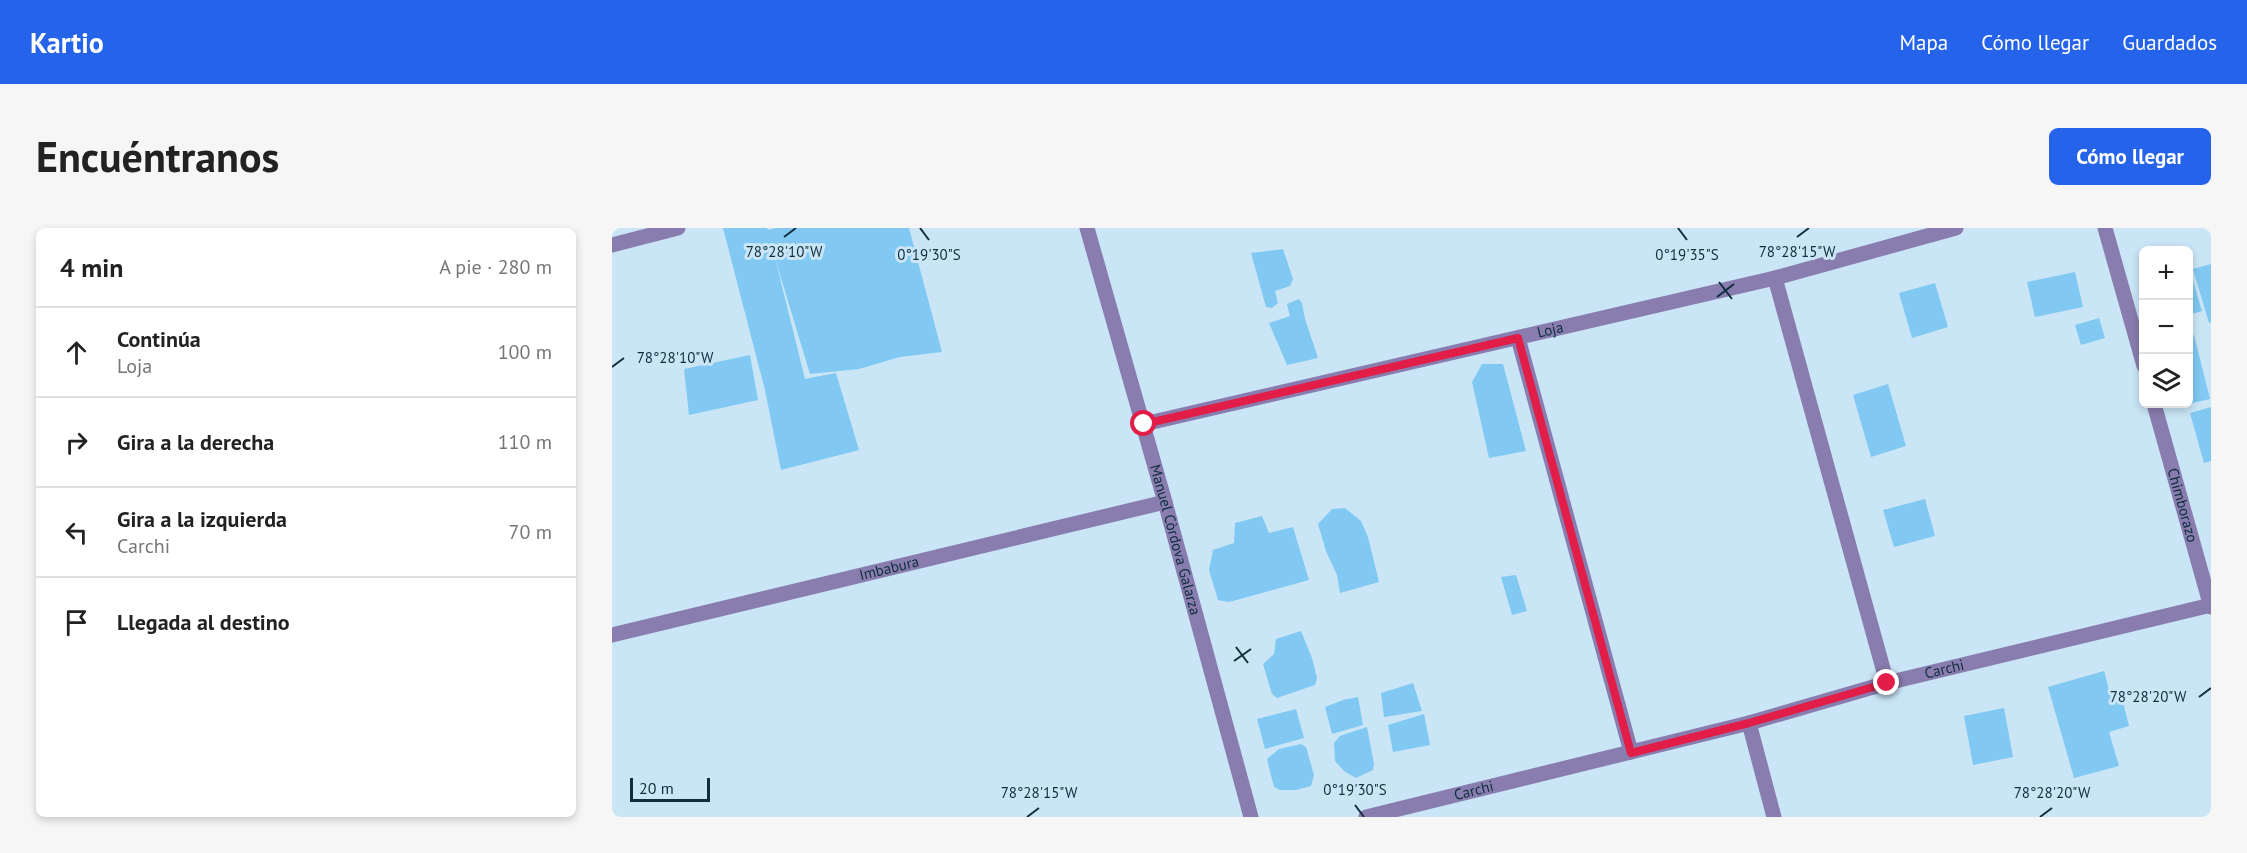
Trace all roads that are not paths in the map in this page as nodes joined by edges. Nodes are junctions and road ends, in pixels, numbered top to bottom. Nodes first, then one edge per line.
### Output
1 (678, 228) edge
2 (1087, 228) edge
3 (1956, 228) edge
4 (2105, 228) edge
5 (612, 245) edge
6 (1774, 278) junction
7 (1518, 338) junction
8 (2141, 354) edge
9 (2155, 408) edge
10 (1144, 424) junction
11 (1165, 502) junction
12 (2211, 606) edge
13 (612, 635) edge
14 (1887, 683) junction
15 (1749, 723) junction
16 (1631, 753) junction
17 (1251, 817) edge
18 (1366, 817) edge
19 (1774, 817) edge

1 - 5 street
2 - 10 street, Manuel Còrdova Galarza
3 - 6 street, Loja
4 - 8 street
6 - 7 street, Loja
6 - 14 street
7 - 10 street, Loja
7 - 16 street
9 - 12 street, Chimborazo
10 - 11 street, Manuel Còrdova Galarza
11 - 13 street, Imbabura
11 - 17 street, Manuel Còrdova Galarza
12 - 14 street, Carchi
14 - 15 street, Carchi
15 - 16 street, Carchi
15 - 19 street
16 - 18 street, Carchi

